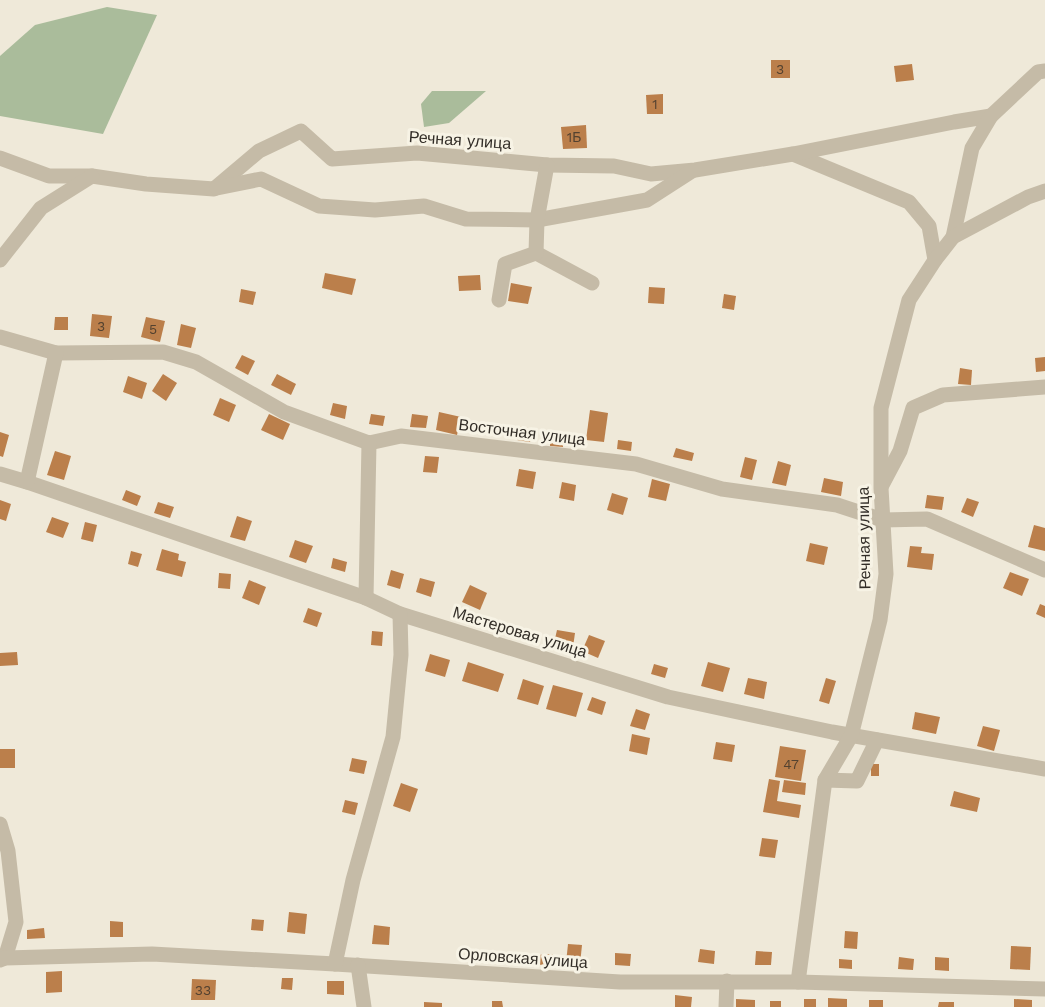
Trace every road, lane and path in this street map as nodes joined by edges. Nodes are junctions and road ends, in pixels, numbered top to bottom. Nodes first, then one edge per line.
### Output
1 (1045, 71) edge
2 (991, 116) junction
3 (793, 154) junction
4 (0, 158) edge
5 (547, 165) junction
6 (695, 170) junction
7 (92, 176) junction
8 (214, 189) junction
9 (1045, 191) edge
10 (537, 220) junction
11 (953, 237) junction
12 (536, 253) junction
13 (0, 260) edge
14 (935, 260) junction
15 (592, 283) dead end
16 (499, 300) dead end
17 (0, 337) edge
18 (56, 353) junction
19 (1045, 387) edge
20 (369, 442) junction
21 (0, 474) edge
22 (27, 482) junction
23 (881, 488) junction
24 (883, 520) junction
25 (1045, 570) edge
26 (366, 598) junction
27 (400, 614) junction
28 (851, 736) junction
29 (877, 740) junction
30 (1045, 768) edge
31 (825, 780) junction
32 (0, 824) edge
33 (3, 959) edge
34 (335, 964) junction
35 (358, 966) junction
36 (727, 981) junction
37 (798, 982) junction
38 (1045, 989) edge
39 (364, 1007) edge
40 (726, 1007) edge

1 - 2 street
2 - 3 street, Речная улица
2 - 11 street
3 - 6 street, Речная улица
3 - 14 street
4 - 7 street, Речная улица
5 - 6 street, Речная улица
5 - 8 street, Речная улица
5 - 10 street
6 - 10 street, Речная улица
7 - 8 street, Речная улица
7 - 13 street
8 - 10 street, Речная улица
9 - 11 street, Речная улица
10 - 12 street
11 - 14 street, Речная улица
12 - 15 street
12 - 16 street
14 - 23 street, Речная улица
17 - 18 street
18 - 20 street
18 - 22 street
19 - 23 street
20 - 24 street, Восточная улица
20 - 26 street
21 - 22 street, Мастеровая улица
22 - 26 street, Мастеровая улица
23 - 24 street, Речная улица
24 - 25 street, Восточная улица
24 - 28 street, Речная улица
26 - 27 street, Мастеровая улица
27 - 28 street, Мастеровая улица
27 - 34 street
28 - 29 street, Мастеровая улица
28 - 31 street, Речная улица
29 - 30 street, Мастеровая улица
29 - 31 street
31 - 37 street, Речная улица
32 - 33 street
33 - 34 street, Орловская улица
34 - 35 street, Орловская улица
35 - 36 street, Орловская улица
35 - 39 street
36 - 37 street, Орловская улица
36 - 40 street
37 - 38 street, Орловская улица

